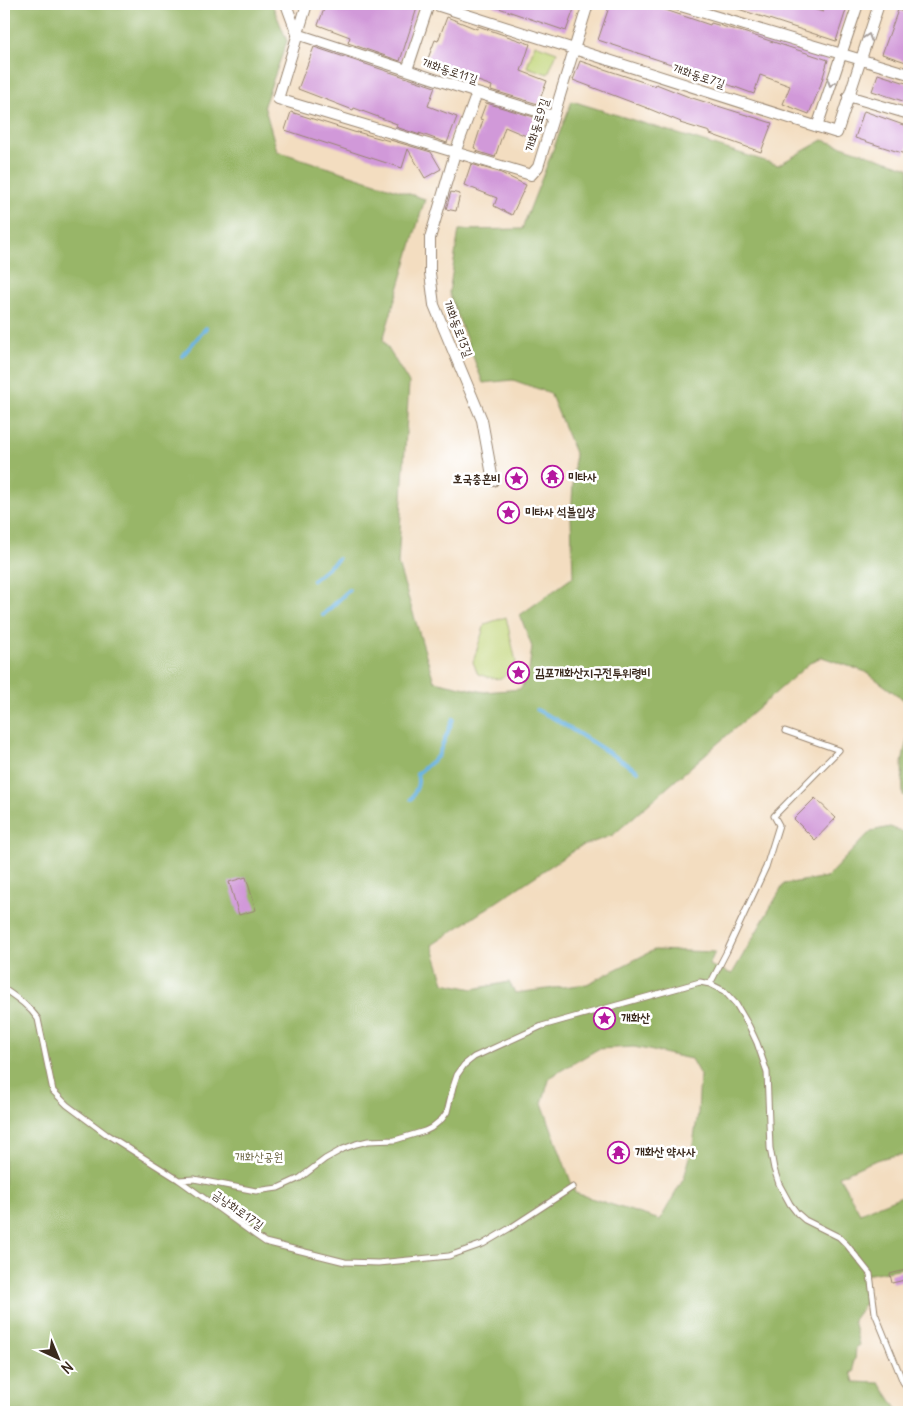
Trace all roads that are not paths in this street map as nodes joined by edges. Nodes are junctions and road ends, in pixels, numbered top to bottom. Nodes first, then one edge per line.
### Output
1 (286, 4) edge
2 (307, 4) edge
3 (431, 4) edge
4 (588, 4) edge
5 (674, 4) edge
6 (858, 4) edge
7 (879, 4) edge
8 (297, 34) junction
9 (574, 48) junction
10 (841, 53) junction
11 (860, 59) junction
12 (407, 70) junction
13 (909, 74) edge
14 (477, 93) junction
15 (848, 96) junction
16 (909, 114) edge
17 (553, 116) junction
18 (817, 127) junction
19 (455, 153) junction
20 (493, 481) dead end
21 (785, 731) dead end
22 (710, 984) junction
23 (4, 990) edge
24 (179, 1180) junction
25 (573, 1187) dead end
26 (909, 1390) edge

1 - 8 street
2 - 8 street
3 - 9 street, 개화동로11길
3 - 12 street, 개화동로11길
4 - 9 street, 개화동로9길
5 - 10 street
6 - 10 street
11 -> 7 street, 개화동로7길
8 - 12 street
8 - 19 street
9 - 17 street, 개화동로9길
9 - 18 street, 개화동로7길
10 - 11 street
10 -> 18 street
11 - 13 street
11 - 15 street, 개화동로7길
12 - 14 street, 개화동로11길
14 - 17 street, 개화동로11길
14 - 19 street, 개화동로13길
15 - 16 street
15 - 18 street, 개화동로7길
17 - 19 street, 개화동로9길
19 - 20 street, 개화동로13길
21 - 22 lane
22 - 24 lane
22 - 26 lane
23 - 24 lane, 금낭화로17길
24 - 25 lane, 금낭화로17길

